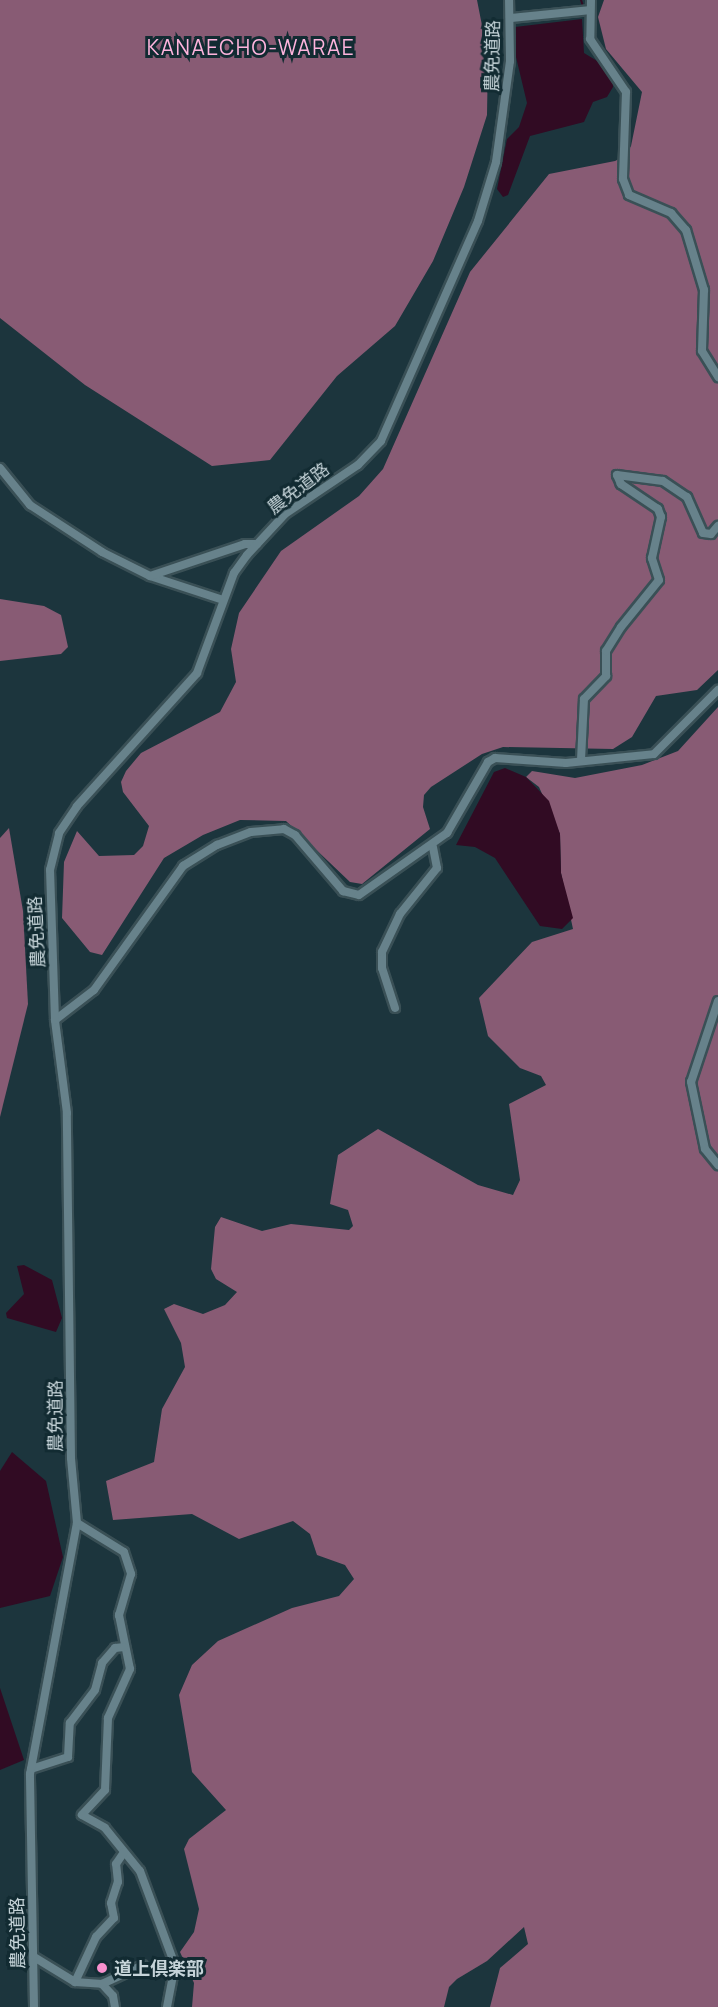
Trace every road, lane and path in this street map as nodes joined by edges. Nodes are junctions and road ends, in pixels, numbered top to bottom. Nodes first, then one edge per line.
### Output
1 (509, 0) edge
2 (591, 0) edge
3 (590, 10) junction
4 (510, 18) junction
5 (718, 377) edge
6 (0, 468) edge
7 (718, 526) edge
8 (257, 544) junction
9 (150, 576) junction
10 (223, 600) junction
11 (718, 690) edge
12 (581, 760) junction
13 (433, 847) junction
14 (718, 1001) edge
15 (395, 1008) dead end
16 (55, 1020) junction
17 (718, 1165) edge
18 (77, 1523) junction
19 (124, 1647) junction
20 (31, 1769) junction
21 (124, 1852) junction
22 (34, 1957) junction
23 (143, 1965) dead end
24 (75, 1982) junction
25 (102, 1984) junction
26 (34, 2007) edge
27 (115, 2007) edge
28 (167, 2007) edge

1 - 4 street, 農免道路
2 - 3 street
3 - 4 street
3 - 5 street
4 - 8 street, 農免道路
6 - 9 street
7 - 12 street
8 - 9 street
8 - 10 street, 農免道路
9 - 10 street
10 - 16 street, 農免道路
11 - 12 street
12 - 13 street
13 - 15 street
13 - 16 street
14 - 17 street
16 - 18 street, 農免道路
18 - 19 street
18 - 20 street, 農免道路
19 - 20 street
19 - 21 street
20 - 22 street, 農免道路
21 - 24 street
21 - 28 street
22 - 24 street
22 - 26 street, 農免道路
23 - 25 street
24 - 25 street
25 - 27 street

